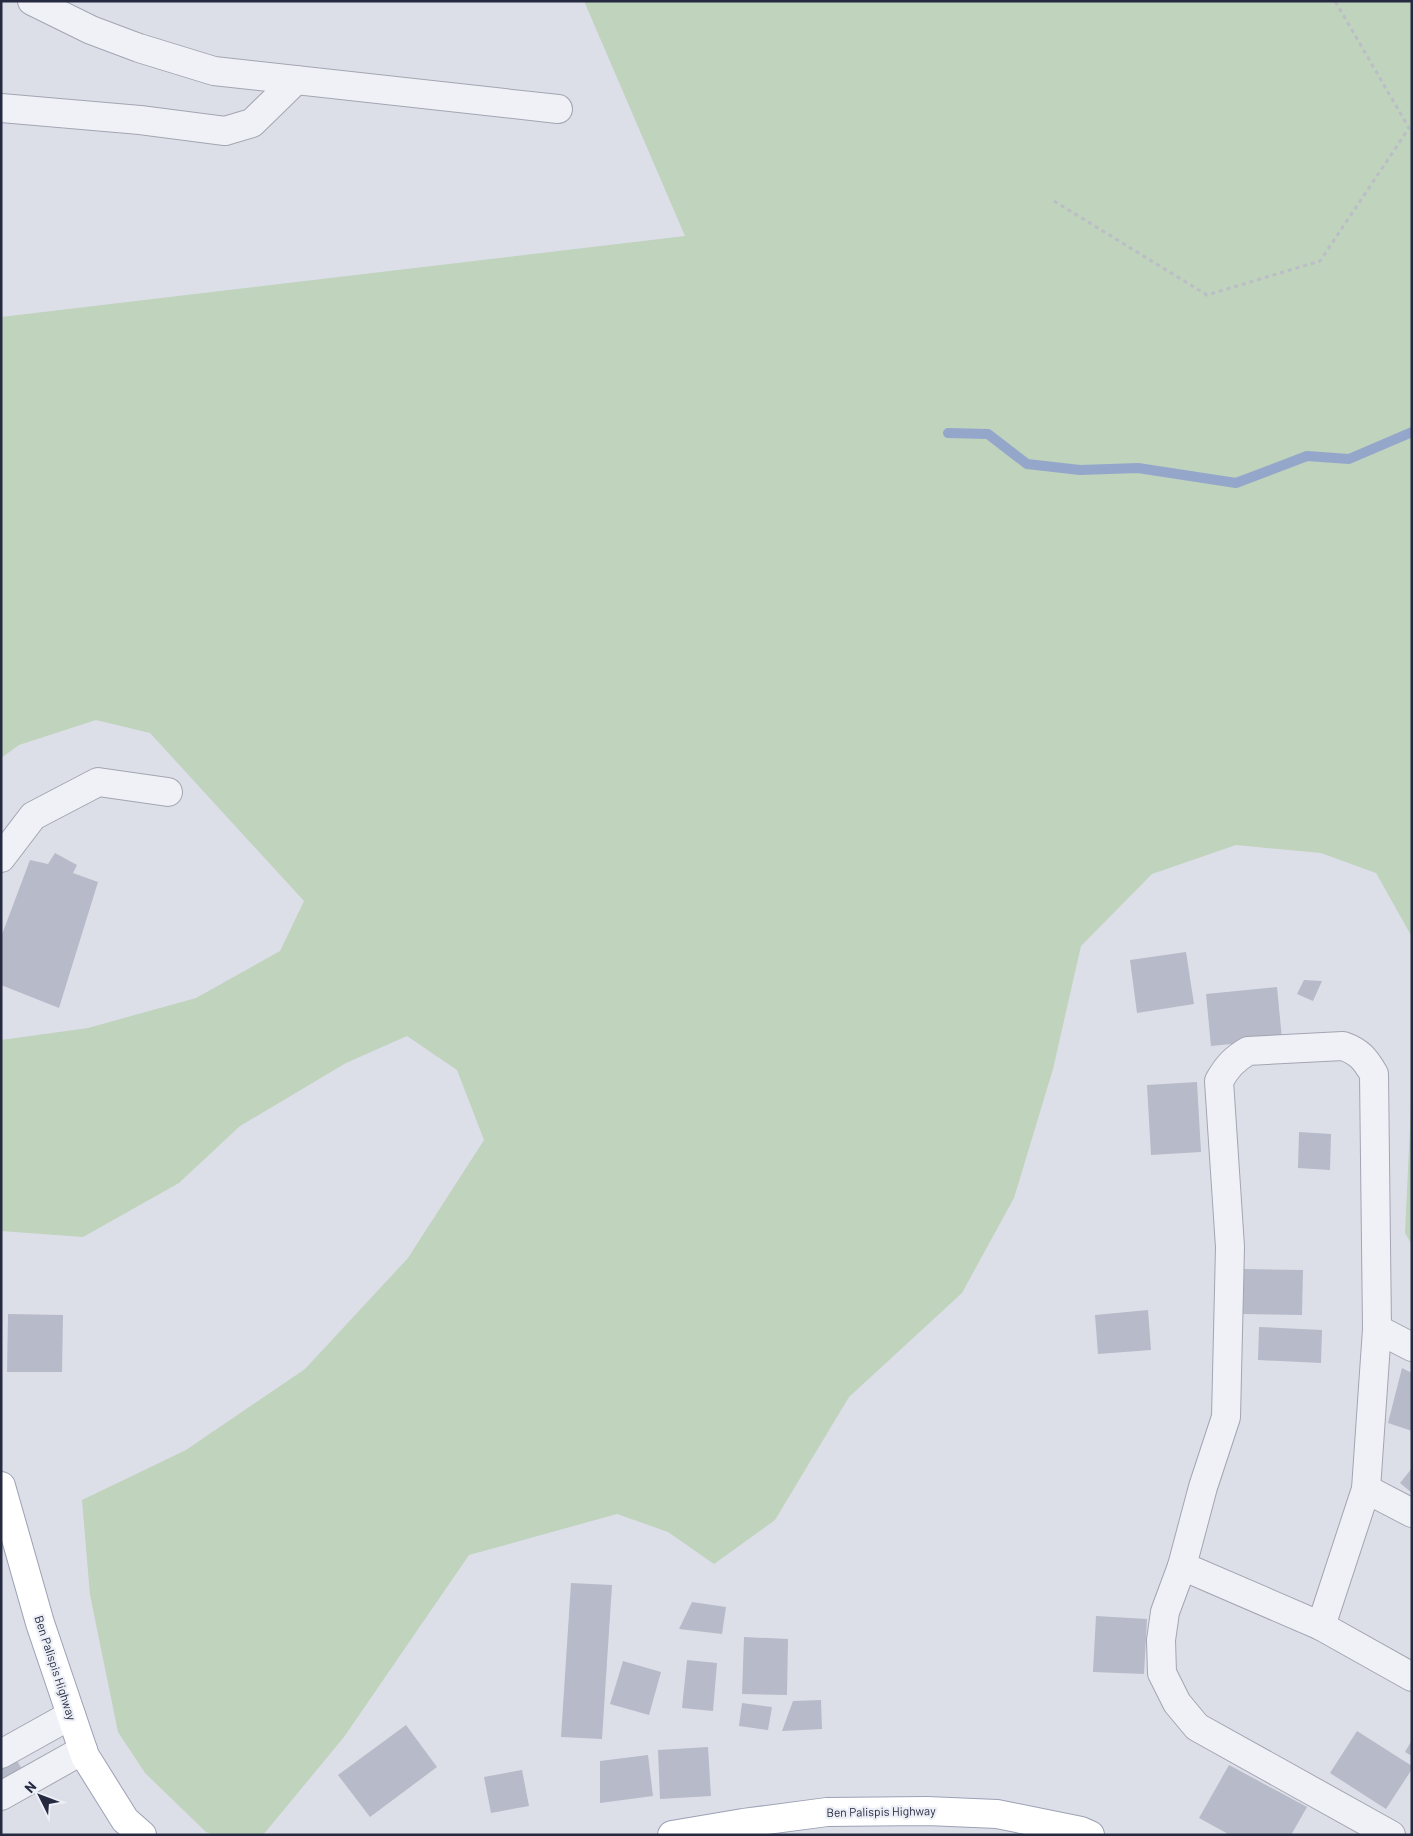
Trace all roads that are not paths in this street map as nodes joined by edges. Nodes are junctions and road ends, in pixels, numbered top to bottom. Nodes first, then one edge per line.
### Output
1 (32, 1) edge
2 (296, 80) junction
3 (1, 108) edge
4 (558, 109) dead end
5 (168, 792) dead end
6 (1, 858) edge
7 (1377, 1329) junction
8 (1412, 1347) edge
9 (1, 1486) edge
10 (1366, 1489) junction
11 (1412, 1513) edge
12 (1182, 1566) junction
13 (1321, 1626) junction
14 (1412, 1677) edge
15 (71, 1715) junction
16 (83, 1750) junction
17 (1, 1754) edge
18 (1, 1796) edge
19 (142, 1835) edge
20 (672, 1835) edge
21 (1090, 1835) edge
22 (1390, 1835) edge

1 - 2 street
2 - 3 street
2 - 4 street
5 - 6 street
7 - 8 street
7 - 10 street
7 - 12 street
9 - 15 main road, Ben Palispis Highway
10 - 11 street
10 - 13 street
12 - 13 street
12 - 22 street
13 - 14 street
15 - 16 main road, Ben Palispis Highway
15 - 17 street
16 - 18 street
16 - 19 main road, Ben Palispis Highway
20 - 21 main road, Ben Palispis Highway

